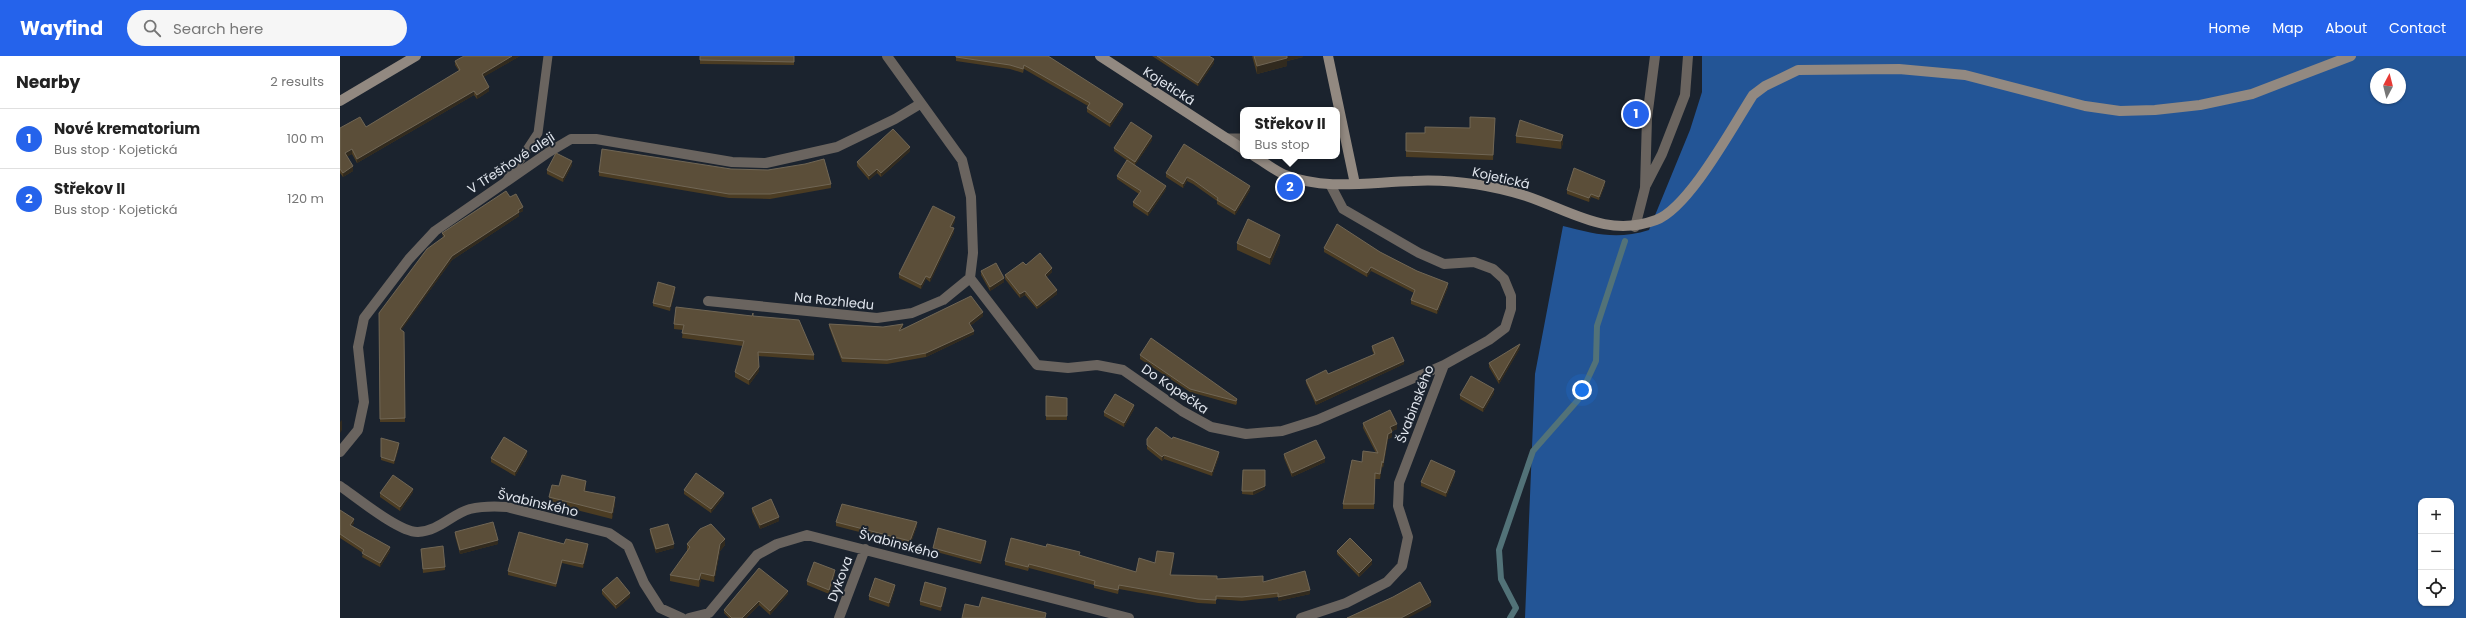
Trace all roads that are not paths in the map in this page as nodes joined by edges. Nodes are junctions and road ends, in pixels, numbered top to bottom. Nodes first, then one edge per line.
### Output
1 (416, 56) edge
2 (548, 56) edge
3 (887, 56) edge
4 (1100, 56) edge
5 (1328, 56) edge
6 (1655, 56) edge
7 (1688, 56) edge
8 (2351, 56) edge
9 (340, 101) edge
10 (920, 104) junction
11 (1336, 107) edge
12 (1341, 134) edge
13 (1225, 138) junction
14 (1240, 138) edge
15 (1240, 147) edge
16 (1259, 159) edge
17 (507, 180) junction
18 (1355, 184) junction
19 (1331, 186) junction
20 (1645, 188) junction
21 (1635, 227) junction
22 (970, 278) junction
23 (708, 301) dead end
24 (1444, 364) junction
25 (340, 452) edge
26 (340, 486) edge
27 (865, 548) junction
28 (682, 618) edge
29 (689, 618) edge
30 (839, 618) edge
31 (1129, 618) edge
32 (1301, 618) edge

1 - 9 street
2 - 17 lane
3 - 10 street
4 - 13 street, Kojetická
5 - 11 street
6 - 20 street
7 - 20 street
8 - 21 street, Kojetická
10 - 17 street, V Třešňové aleji
10 - 22 street
12 - 18 street
13 - 14 lane
13 - 15 street, Kojetická
16 - 19 street, Kojetická
17 - 25 street, V Třešňové aleji
18 - 19 street, Kojetická
18 - 21 street, Kojetická
19 - 24 street, Švabinského
20 - 21 street
22 - 23 street, Na Rozhledu
22 - 24 street, Do Kopečka
24 - 32 street, Švabinského
26 - 28 street, Švabinského
27 - 29 street, Švabinského
27 - 30 street, Dykova
27 - 31 street, Švabinského

